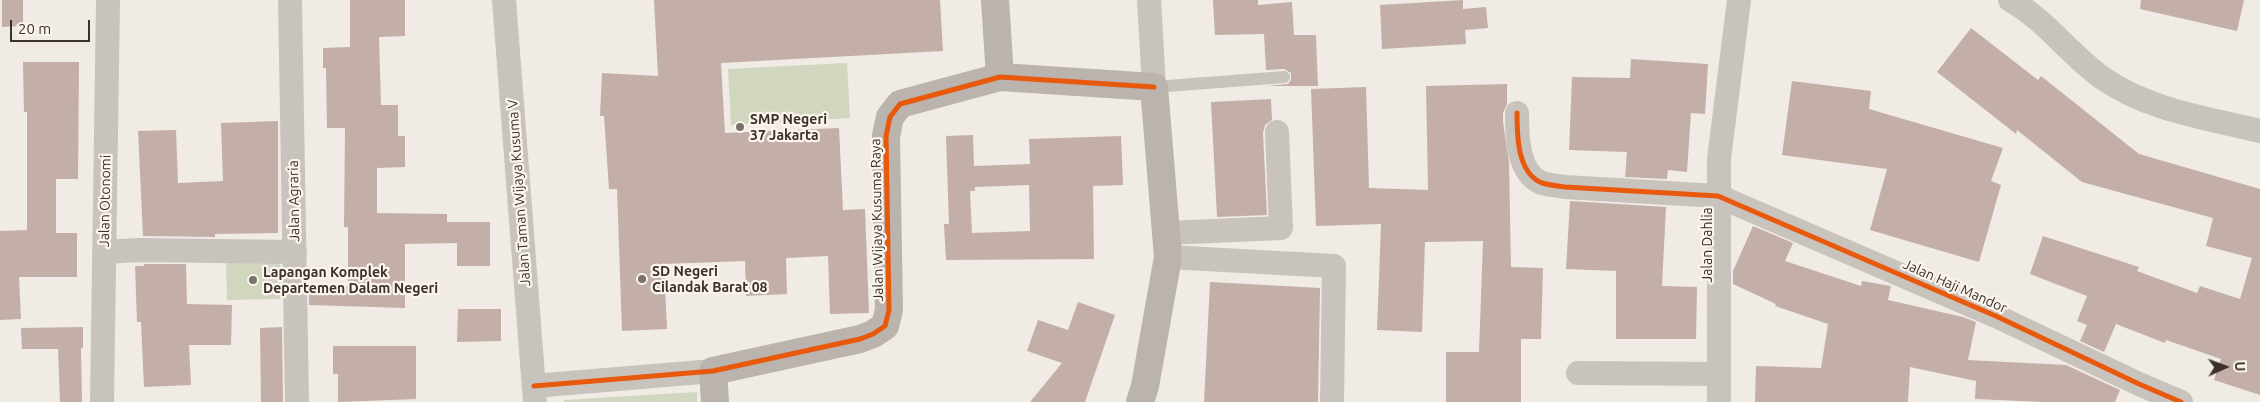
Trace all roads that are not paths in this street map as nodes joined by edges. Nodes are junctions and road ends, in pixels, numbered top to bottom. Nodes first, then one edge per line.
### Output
1 (108, 0) edge
2 (290, 0) edge
3 (504, 0) edge
4 (995, 0) edge
5 (1149, 0) edge
6 (1739, 0) edge
7 (2010, 0) edge
8 (1000, 77) junction
9 (1284, 77) dead end
10 (1154, 87) junction
11 (1517, 113) dead end
12 (1278, 132) dead end
13 (2260, 132) edge
14 (1718, 196) junction
15 (1167, 245) junction
16 (104, 252) junction
17 (296, 252) junction
18 (713, 371) junction
19 (1578, 373) dead end
20 (1718, 374) junction
21 (534, 394) edge
22 (102, 402) edge
23 (297, 402) edge
24 (716, 402) edge
25 (1140, 402) edge
26 (1332, 402) edge
27 (1719, 402) edge
28 (2181, 402) edge

1 - 16 street, Jalan Otonomi
2 - 17 street, Jalan Agraria
3 - 21 street, Jalan Taman Wijaya Kusuma V
4 - 8 street
5 - 10 street
6 - 14 street, Jalan Dahlia
7 - 13 street
8 - 10 street
8 - 18 street, Jalan Wijaya Kusuma Raya
9 - 10 lane
10 - 15 street
11 - 14 street
12 - 15 street
14 - 20 street, Jalan Dahlia
14 - 28 street, Jalan Haji Mandor
15 - 25 street
15 - 26 street
16 - 17 street
16 - 22 street, Jalan Otonomi
17 - 23 street, Jalan Agraria
18 - 21 street, Jalan Taman Wijaya Kusuma V
18 - 24 street
19 - 20 street
20 - 27 street, Jalan Dahlia

